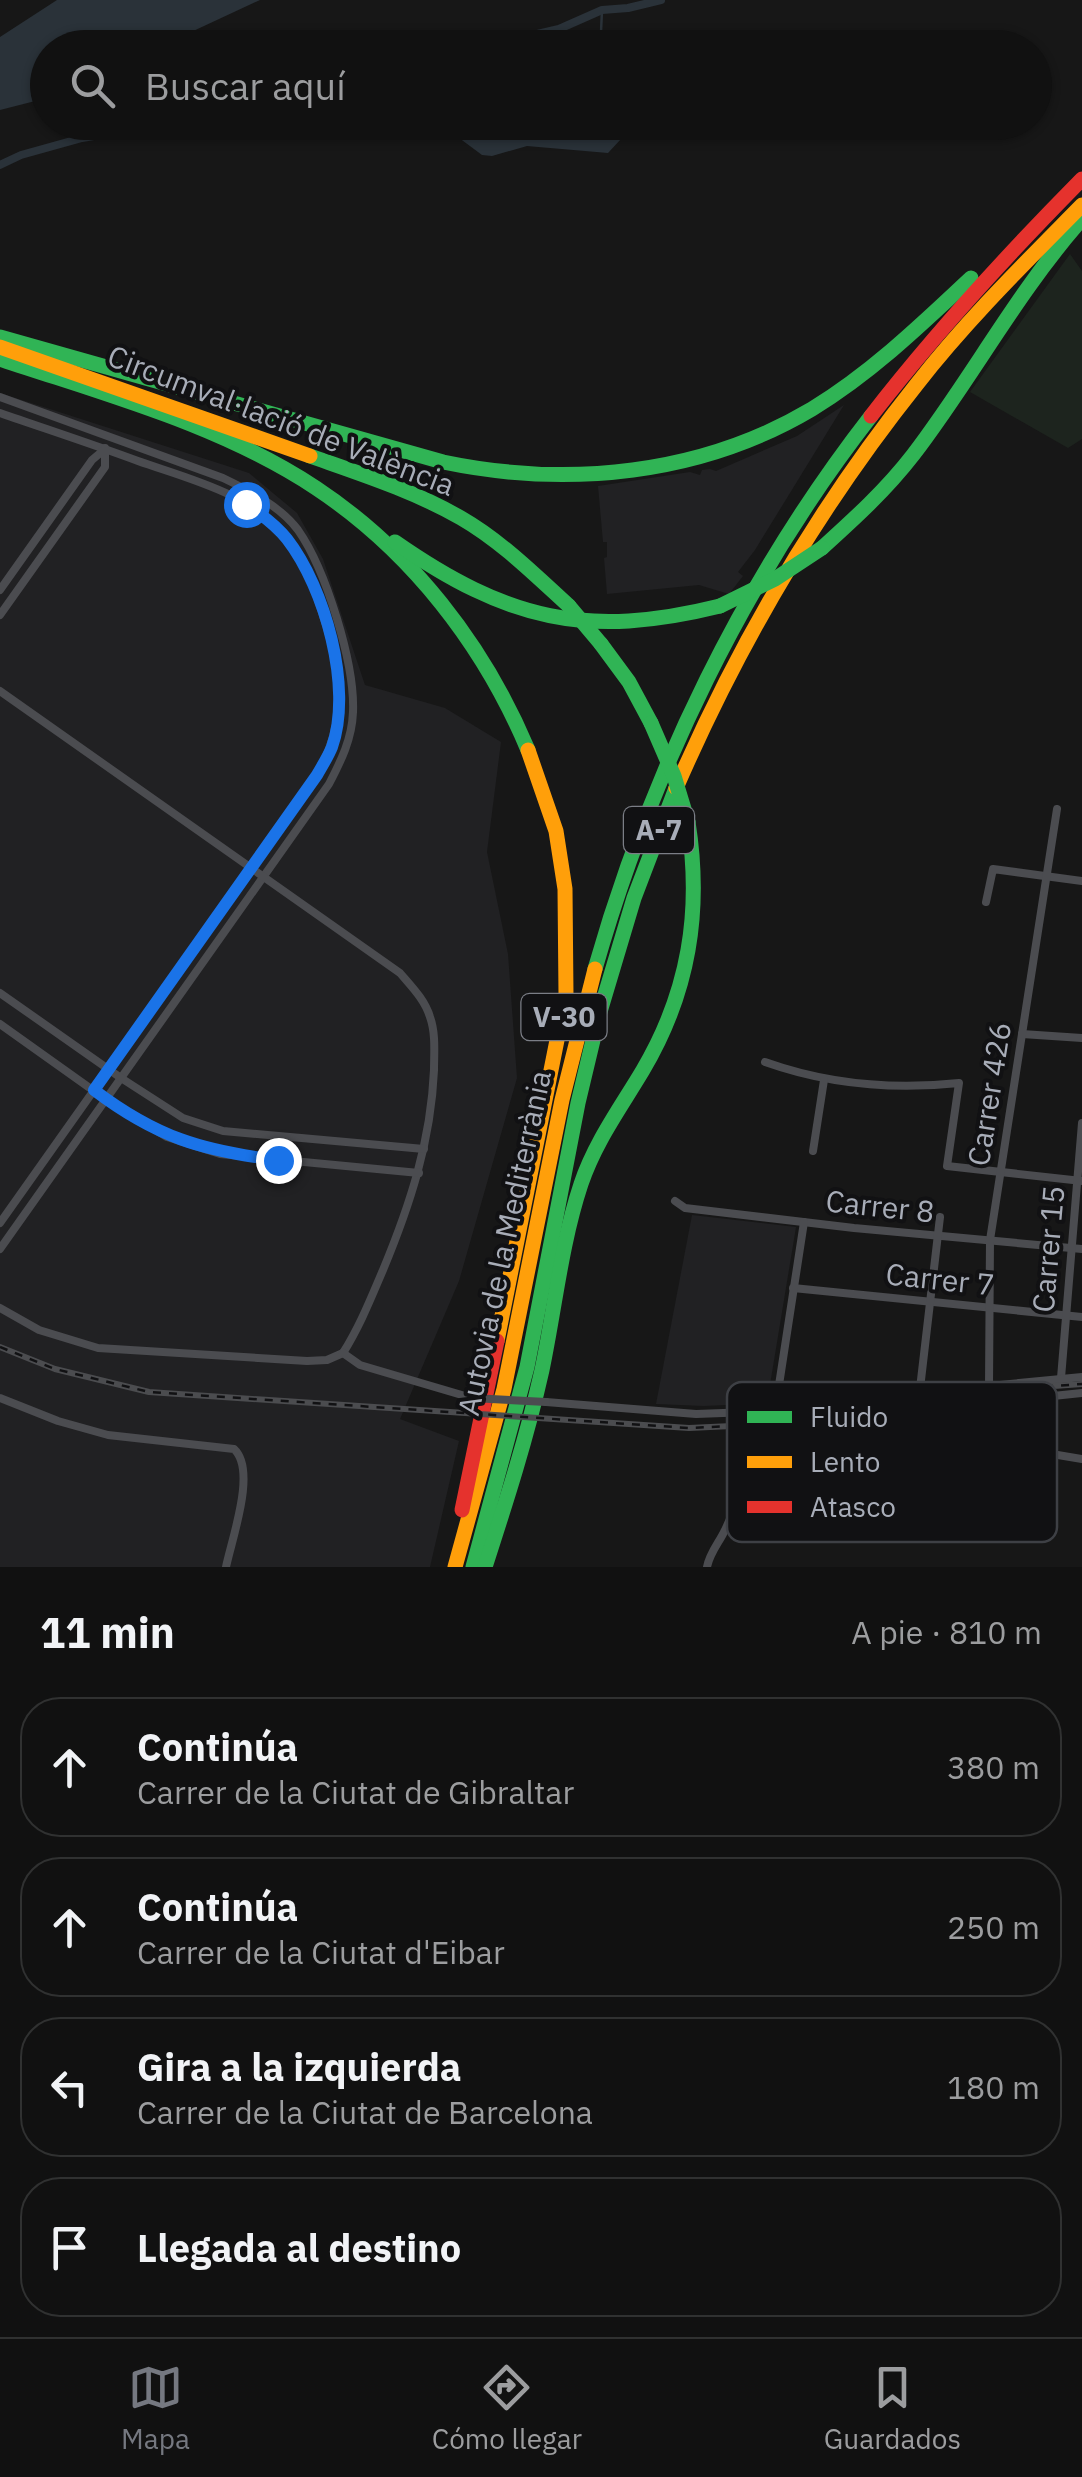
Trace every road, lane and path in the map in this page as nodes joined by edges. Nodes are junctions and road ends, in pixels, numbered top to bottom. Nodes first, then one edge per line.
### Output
1 (1082, 179) edge
2 (1082, 205) edge
3 (1082, 220) edge
4 (1024, 234) junction
5 (0, 336) edge
6 (0, 347) edge
7 (0, 359) edge
8 (0, 397) edge
9 (0, 412) edge
10 (110, 435) junction
11 (104, 449) junction
12 (358, 518) junction
13 (0, 590) edge
14 (0, 616) edge
15 (0, 691) edge
16 (1057, 809) dead end
17 (251, 868) junction
18 (1047, 876) junction
19 (263, 877) junction
20 (1082, 882) edge
21 (986, 902) dead end
22 (0, 993) edge
23 (0, 1024) edge
24 (1022, 1034) junction
25 (1082, 1038) edge
26 (764, 1062) dead end
27 (109, 1070) junction
28 (120, 1078) junction
29 (824, 1080) junction
30 (94, 1090) junction
31 (106, 1099) junction
32 (1082, 1123) edge
33 (424, 1148) junction
34 (814, 1151) dead end
35 (1001, 1171) junction
36 (419, 1173) junction
37 (1079, 1180) edge
38 (675, 1201) dead end
39 (940, 1217) dead end
40 (804, 1222) junction
41 (0, 1223) edge
42 (938, 1236) junction
43 (990, 1240) junction
44 (0, 1248) edge
45 (1077, 1248) edge
46 (793, 1288) junction
47 (930, 1301) junction
48 (988, 1306) junction
49 (0, 1308) edge
50 (1066, 1315) junction
51 (1082, 1317) edge
52 (343, 1352) junction
53 (1082, 1377) edge
54 (1061, 1378) junction
55 (778, 1382) edge
56 (921, 1382) edge
57 (989, 1382) edge
58 (1025, 1382) edge
59 (1082, 1394) edge
60 (1057, 1396) edge
61 (0, 1398) edge
62 (727, 1413) edge
63 (1057, 1455) edge
64 (1082, 1459) edge
65 (727, 1526) edge
66 (226, 1567) edge
67 (446, 1567) edge
68 (456, 1567) edge
69 (473, 1567) edge
70 (485, 1567) edge
71 (707, 1567) edge

1 - 4 highway, Autovia de la Mediterrània / A-7
2 - 69 highway, Autovia de la Mediterrània / A-7
3 - 12 highway, bridge
4 - 5 highway
4 - 68 highway, Autovia de la Mediterrània / A-7
6 - 70 highway, Circumval·lació de València, bridge
7 - 12 highway, Circumval·lació de València / V-30
8 - 10 street
9 - 11 street
10 - 11 street
10 - 19 street
11 - 13 street
11 - 14 street
11 - 17 street
12 - 67 highway, Circumval·lació de València / V-30
15 - 17 street
16 - 18 street, Carrer 426
17 - 19 street
17 - 27 street
18 - 20 street
18 - 21 street
18 - 24 street, Carrer 426
19 - 28 street
19 - 33 street
22 - 27 street
23 - 30 street
24 - 25 street
24 - 35 street, Carrer 426
26 - 29 street
27 - 28 street
27 - 30 street
28 - 31 street
28 - 33 street
29 - 34 street
29 - 35 street
30 - 31 street
30 - 41 street
31 - 36 street
31 - 44 street
32 - 37 street, Carrer 15
33 - 36 street
35 - 37 street
35 - 43 street, Carrer 426
36 - 52 street
37 - 45 street, Carrer 15
38 - 40 street, Carrer 8
39 - 42 street
40 - 42 street, Carrer 8
40 - 46 street
42 - 43 street, Carrer 8
42 - 47 street
43 - 45 street, Carrer 8
43 - 48 street, Carrer 426
45 - 50 street, Carrer 15
46 - 47 street, Carrer 7
46 - 55 street
47 - 48 street, Carrer 7
47 - 56 street
48 - 50 street, Carrer 7
48 - 57 street, Carrer 426
49 - 52 street
50 - 51 street, Carrer 7
50 - 54 street, Carrer 15
52 - 62 street, bridge
53 - 54 street
54 - 58 street
59 - 60 street
61 - 66 street
63 - 64 street
65 - 71 street

